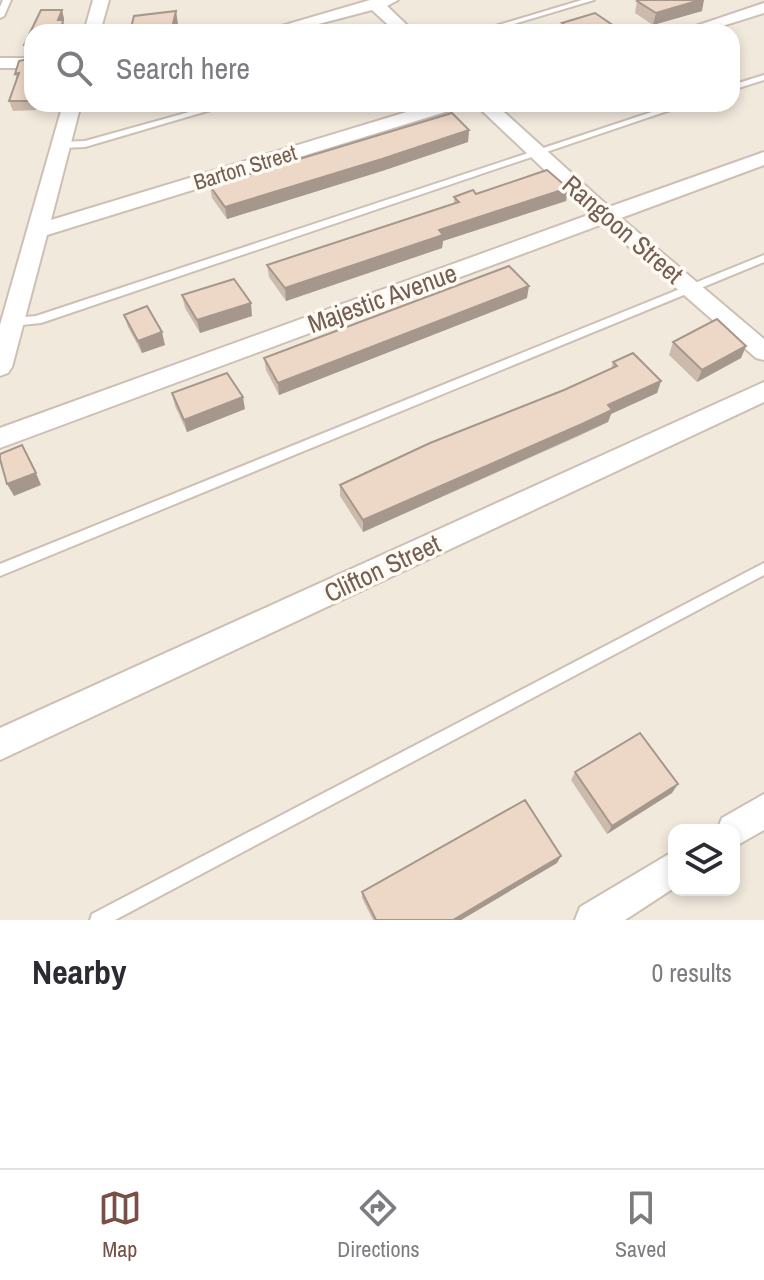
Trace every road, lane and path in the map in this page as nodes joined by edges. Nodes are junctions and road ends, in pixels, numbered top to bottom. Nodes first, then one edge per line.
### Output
1 (7, 0) edge
2 (101, 0) edge
3 (590, 0) edge
4 (382, 1) edge
5 (764, 8) edge
6 (0, 16) edge
7 (94, 24) edge
8 (298, 24) edge
9 (400, 24) edge
10 (507, 24) edge
11 (712, 24) edge
12 (0, 63) edge
13 (24, 63) edge
14 (764, 77) edge
15 (740, 85) edge
16 (70, 112) edge
17 (199, 112) edge
18 (426, 112) edge
19 (493, 112) edge
20 (660, 112) edge
21 (61, 145) junction
22 (537, 153) junction
23 (764, 158) edge
24 (606, 216) junction
25 (38, 231) junction
26 (764, 258) edge
27 (690, 288) junction
28 (12, 322) junction
29 (764, 352) edge
30 (0, 367) edge
31 (764, 391) edge
32 (0, 438) edge
33 (764, 569) edge
34 (0, 570) edge
35 (0, 744) edge
36 (764, 811) edge
37 (740, 826) edge
38 (668, 872) edge
39 (98, 920) edge
40 (593, 920) edge

1 - 6 lane
2 - 7 street
3 - 10 lane
4 - 8 street
4 - 9 street
5 - 11 street
12 - 13 street
14 - 15 lane
16 - 21 street
17 - 21 lane
18 - 25 street, Barton Street
19 - 22 street, Rangoon Street
20 - 22 lane
21 - 25 street
22 - 24 street, Rangoon Street
22 - 28 lane
23 - 24 street, Majestic Avenue
24 - 27 street, Rangoon Street
24 - 32 street, Majestic Avenue
25 - 28 street
26 - 27 lane
27 - 29 street, Rangoon Street
27 - 34 lane
28 - 30 street
31 - 35 street, Clifton Street
33 - 39 lane
36 - 37 street
38 - 40 street

